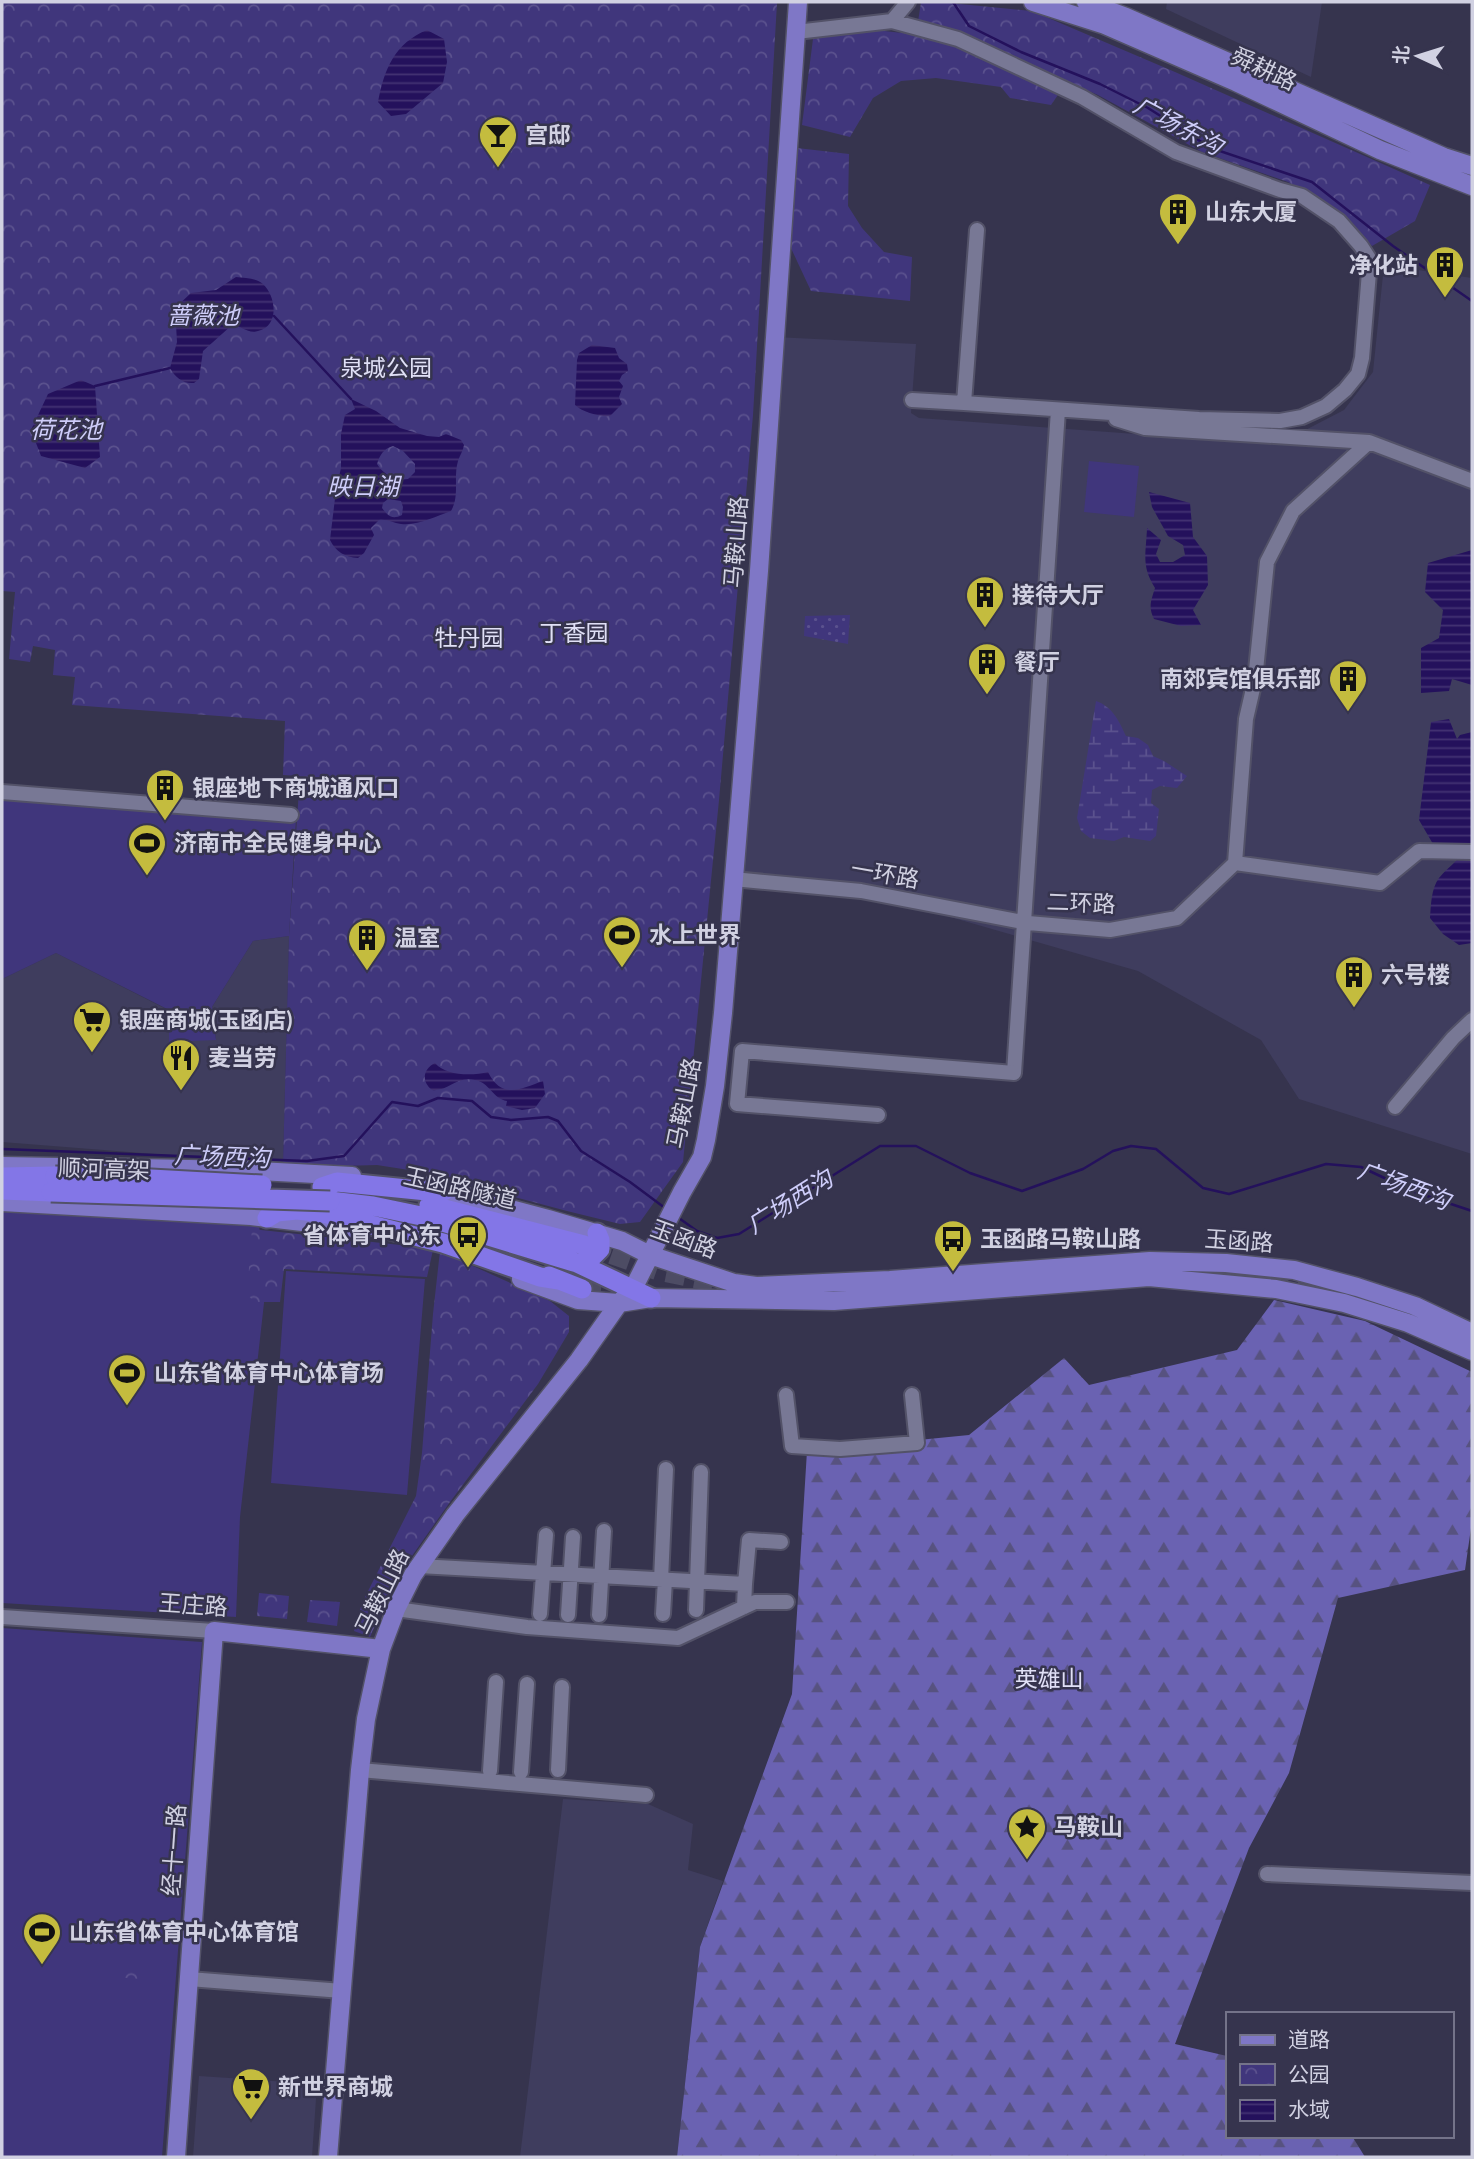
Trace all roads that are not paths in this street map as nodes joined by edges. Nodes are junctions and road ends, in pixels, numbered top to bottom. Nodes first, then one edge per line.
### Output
1 (798, 2) edge
2 (908, 2) edge
3 (1033, 2) edge
4 (1086, 2) edge
5 (892, 21) junction
6 (796, 32) junction
7 (1472, 166) edge
8 (1472, 186) edge
9 (977, 230) dead end
10 (912, 400) dead end
11 (964, 403) junction
12 (1058, 410) junction
13 (1091, 412) junction
14 (1369, 442) junction
15 (1472, 481) edge
16 (2, 792) edge
17 (292, 815) dead end
18 (1472, 852) edge
19 (1235, 863) junction
20 (733, 879) junction
21 (1026, 923) junction
22 (1472, 1020) edge
23 (1395, 1107) dead end
24 (878, 1115) dead end
25 (2, 1166) edge
26 (193, 1169) junction
27 (2, 1177) edge
28 (2, 1190) edge
29 (447, 1192) junction
30 (326, 1194) junction
31 (2, 1202) edge
32 (193, 1213) junction
33 (267, 1218) junction
34 (556, 1237) junction
35 (586, 1247) junction
36 (650, 1255) junction
37 (559, 1280) junction
38 (582, 1289) tunnel mouth
39 (626, 1296) junction
40 (651, 1298) joint
41 (1472, 1333) edge
42 (1472, 1351) edge
43 (786, 1395) dead end
44 (912, 1395) dead end
45 (666, 1469) dead end
46 (701, 1472) dead end
47 (604, 1531) dead end
48 (545, 1535) dead end
49 (573, 1537) dead end
50 (781, 1542) dead end
51 (419, 1566) junction
52 (542, 1573) junction
53 (570, 1574) junction
54 (601, 1576) junction
55 (663, 1580) junction
56 (697, 1582) junction
57 (745, 1584) junction
58 (788, 1602) dead end
59 (744, 1607) junction
60 (396, 1609) junction
61 (696, 1610) dead end
62 (540, 1614) dead end
63 (663, 1614) dead end
64 (568, 1615) dead end
65 (599, 1615) dead end
66 (2, 1617) edge
67 (214, 1631) junction
68 (381, 1649) junction
69 (496, 1682) dead end
70 (527, 1684) dead end
71 (562, 1687) dead end
72 (360, 1770) junction
73 (558, 1770) dead end
74 (490, 1771) dead end
75 (521, 1772) dead end
76 (646, 1795) dead end
77 (1267, 1874) dead end
78 (1472, 1883) edge
79 (189, 1975) junction
80 (342, 1987) junction
81 (176, 2157) edge
82 (328, 2157) edge

1 - 6 main road, 马鞍山路
2 - 5 street
3 - 8 main road, 舜耕路
4 - 7 main road, 舜耕路
5 - 6 street
5 - 13 street
6 - 20 main road, 马鞍山路
9 - 11 street
10 - 11 street
11 - 12 street
12 - 13 street
12 - 21 street
13 - 14 street
14 - 15 street
14 - 19 street
16 - 17 street
18 - 19 street
19 - 21 street, 二环路
20 - 21 street, 一环路
20 - 36 main road, 马鞍山路
21 - 24 street
22 - 23 street
25 - 26 main road, 玉函路
26 - 29 main road, 玉函路
26 - 32 main road
27 - 30 highway, 顺河高架, bridge
28 - 30 highway, 顺河高架, bridge
29 - 30 highway
29 - 34 highway
29 - 35 main road, 玉函路
30 - 34 highway, 玉函路隧道
30 - 35 highway
30 - 37 highway, 玉函路隧道
31 - 32 main road
32 - 33 main road
33 - 37 highway
33 - 39 main road
34 - 35 highway, 玉函路隧道
35 - 36 main road, 玉函路
35 - 39 highway
36 - 39 main road, 马鞍山路
36 - 41 main road, 玉函路
37 - 38 highway, 玉函路隧道
39 - 40 highway
39 - 51 main road, 马鞍山路
40 - 42 main road, 玉函路
43 - 44 street
45 - 55 street
46 - 56 street
47 - 54 street
48 - 52 street
49 - 53 street
50 - 57 street
51 - 52 street
51 - 60 main road, 马鞍山路
52 - 53 street
52 - 62 street
53 - 54 street
53 - 64 street
54 - 55 street
54 - 65 street
55 - 56 street
55 - 63 street
56 - 57 street
56 - 61 street
57 - 59 street
58 - 59 street
59 - 60 street
60 - 68 main road, 马鞍山路
66 - 67 street, 王庄路
67 - 68 main road, 王庄路
67 - 79 main road, 经十一路
68 - 72 main road, 马鞍山路
69 - 74 street
70 - 75 street
71 - 73 street
72 - 76 street
72 - 80 main road, 马鞍山路
77 - 78 street
79 - 80 street
79 - 81 main road, 经十一路
80 - 82 main road, 马鞍山路

